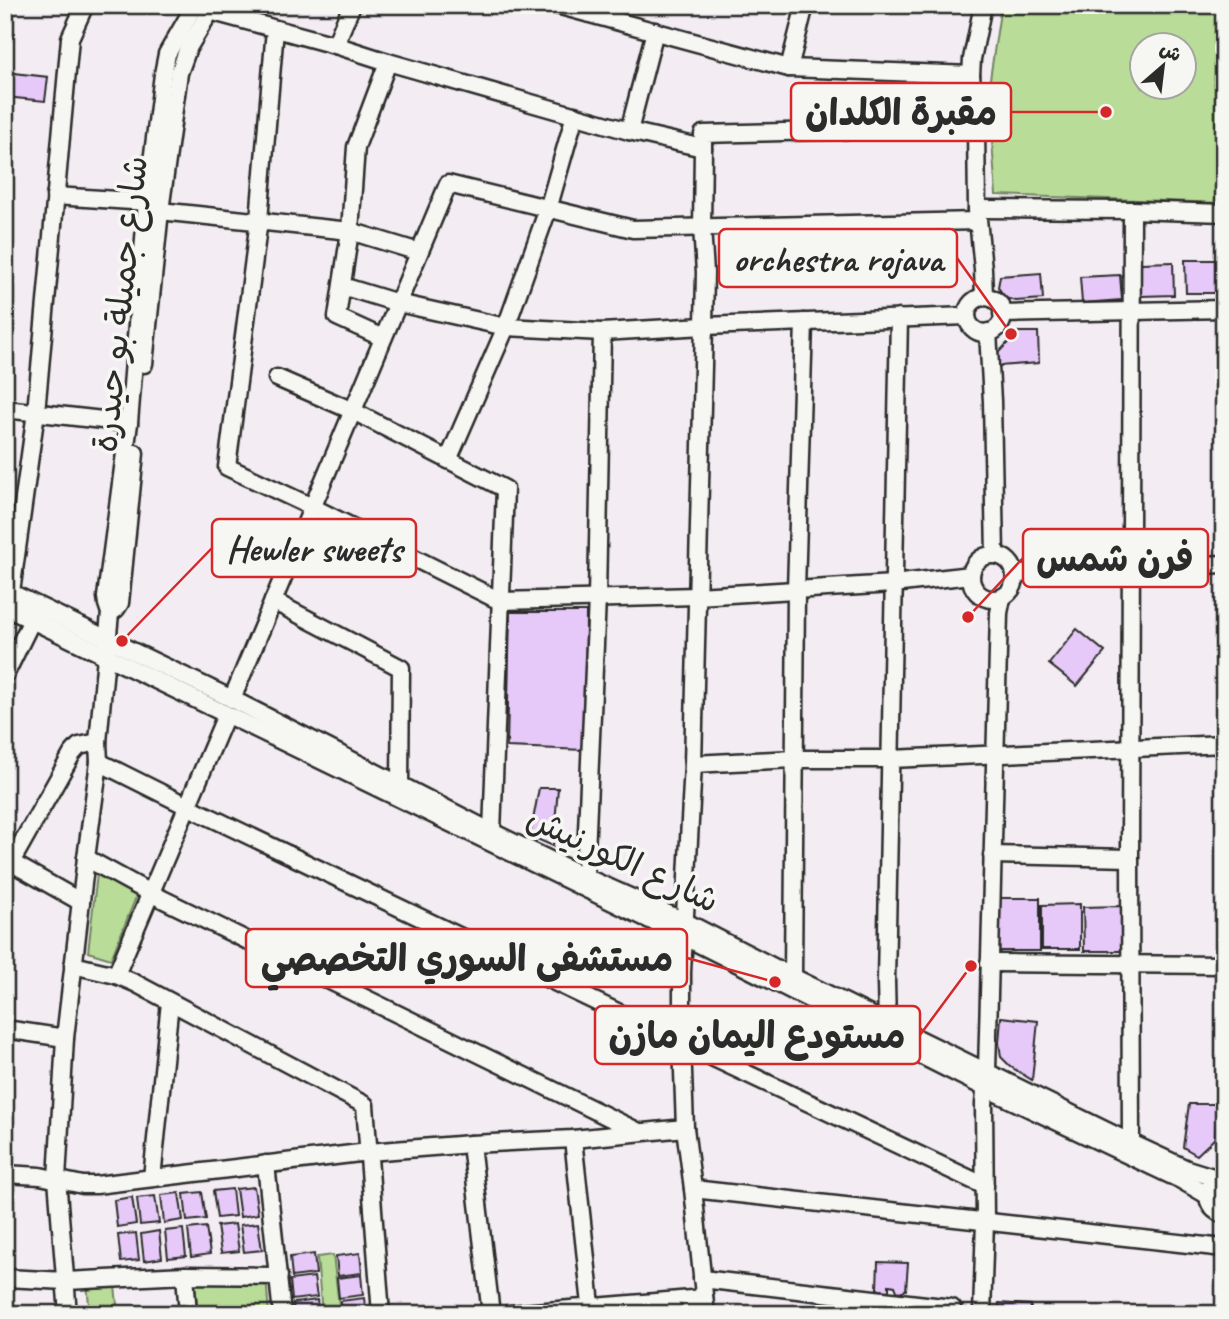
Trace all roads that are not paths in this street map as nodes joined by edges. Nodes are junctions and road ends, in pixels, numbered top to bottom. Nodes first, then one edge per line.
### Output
1 (85, 5) edge
2 (352, 5) edge
3 (557, 5) edge
4 (805, 5) edge
5 (983, 5) edge
6 (206, 7) edge
7 (275, 29) junction
8 (656, 31) junction
9 (335, 45) junction
10 (388, 62) junction
11 (789, 68) junction
12 (971, 75) junction
13 (575, 115) junction
14 (976, 127) junction
15 (629, 131) junction
16 (703, 148) junction
17 (55, 196) junction
18 (154, 206) junction
19 (548, 209) junction
20 (1132, 210) junction
21 (1224, 214) edge
22 (977, 215) junction
23 (259, 220) junction
24 (702, 228) junction
25 (350, 231) junction
26 (419, 252) junction
27 (342, 286) junction
28 (984, 297) junction
29 (398, 303) junction
30 (1224, 309) edge
31 (1132, 312) junction
32 (1002, 314) junction
33 (967, 316) junction
34 (899, 318) junction
35 (804, 322) junction
36 (704, 326) junction
37 (506, 327) junction
38 (602, 332) junction
39 (988, 332) junction
40 (383, 338) junction
41 (276, 378) dead end
42 (5, 409) edge
43 (353, 411) junction
44 (36, 412) junction
45 (128, 423) junction
46 (448, 460) junction
47 (312, 507) junction
48 (995, 555) junction
49 (1224, 564) edge
50 (1131, 569) junction
51 (1015, 574) junction
52 (971, 575) junction
53 (893, 584) junction
54 (796, 590) junction
55 (7, 596) edge
56 (697, 596) junction
57 (1002, 597) junction
58 (597, 598) junction
59 (273, 601) junction
60 (500, 601) junction
61 (110, 613) junction
62 (32, 620) junction
63 (108, 639) junction
64 (106, 656) junction
65 (5, 675) edge
66 (229, 707) junction
67 (98, 743) junction
68 (1224, 744) edge
69 (1130, 747) junction
70 (995, 755) junction
71 (794, 759) junction
72 (891, 759) junction
73 (99, 762) junction
74 (693, 764) junction
75 (400, 785) junction
76 (187, 806) junction
77 (492, 832) junction
78 (992, 855) junction
79 (86, 858) junction
80 (1130, 858) junction
81 (7, 865) edge
82 (585, 877) junction
83 (150, 893) junction
84 (81, 902) junction
85 (684, 929) junction
86 (989, 963) junction
87 (1131, 963) junction
88 (73, 965) junction
89 (1224, 965) edge
90 (116, 975) junction
91 (793, 977) junction
92 (170, 1002) junction
93 (887, 1023) junction
94 (5, 1029) edge
95 (65, 1038) junction
96 (682, 1043) junction
97 (986, 1080) junction
98 (685, 1128) junction
99 (639, 1132) junction
100 (573, 1139) junction
101 (1131, 1143) junction
102 (471, 1144) junction
103 (368, 1153) junction
104 (266, 1164) junction
105 (5, 1174) edge
106 (1220, 1176) edge
107 (152, 1178) junction
108 (57, 1179) junction
109 (985, 1186) junction
110 (693, 1189) junction
111 (1208, 1195) junction
112 (1224, 1215) edge
113 (985, 1221) junction
114 (1224, 1248) edge
115 (185, 1275) junction
116 (279, 1276) junction
117 (5, 1278) edge
118 (702, 1279) junction
119 (65, 1281) junction
120 (705, 1306) edge
121 (952, 1308) dead end
122 (592, 1310) edge
123 (68, 1314) edge
124 (188, 1314) edge
125 (282, 1314) edge
126 (381, 1314) edge
127 (491, 1314) edge
128 (510, 1314) edge
129 (982, 1314) edge

1 - 17 street
2 - 9 street
3 - 8 street
4 - 11 street
5 - 12 street
6 - 7 street
6 - 18 street
7 - 9 street
7 - 23 street
8 - 11 street
8 - 15 street
9 - 10 street
10 - 13 street
10 - 25 street
11 - 12 street
12 - 14 street
13 - 15 street
13 - 19 street
14 - 16 street
14 - 22 street
15 - 16 street
16 - 24 street
17 - 18 street
17 - 44 street
18 - 23 street
18 - 45 street
18 - 61 street, شارع جميلة بو حيدرة
19 - 24 street
19 - 26 street
19 - 37 street
20 - 21 street
20 - 22 street
20 - 31 street
22 - 24 street
22 - 28 street
23 - 25 street
23 - 47 street
24 - 36 street
25 - 26 street
25 - 27 street
26 - 29 street
27 - 29 street
27 - 40 street
28 - 32 street
28 - 33 street
29 - 37 street
29 - 40 street
30 - 31 street
31 - 32 street
31 - 50 street
32 - 39 street
33 - 34 street
33 - 39 street
34 - 35 street
34 - 53 street
35 - 36 street
35 - 54 street
36 - 38 street
36 - 56 street
37 - 38 street
37 - 46 street
38 - 58 street
39 - 48 street
40 - 43 street
41 - 43 street
42 - 44 street
43 - 46 street
43 - 47 street
44 - 45 street
44 - 55 street
45 - 61 street
46 - 60 street
47 - 59 street
47 - 60 street
48 - 51 street
48 - 52 street
49 - 50 street
50 - 51 street
50 - 69 street
51 - 57 street
52 - 53 street
52 - 57 street
53 - 54 street
53 - 72 street
54 - 56 street
54 - 71 street
55 - 62 street, شارع الكورنيش
55 - 63 street, شارع الكورنيش
56 - 58 street
56 - 74 street
57 - 70 street
58 - 60 street
58 - 82 street
59 - 66 street
59 - 75 street
60 - 77 street
61 - 63 street
62 - 64 street, شارع الكورنيش
62 - 65 street
63 - 64 street
63 - 66 street, شارع الكورنيش
64 - 66 street, شارع الكورنيش
64 - 67 street
66 - 75 street, شارع الكورنيش
66 - 76 street
66 - 85 street, شارع الكورنيش
67 - 73 street
67 - 81 street
68 - 69 street
69 - 70 street
69 - 80 street
70 - 72 street
70 - 78 street
71 - 72 street
71 - 74 street
71 - 91 street
72 - 93 street
73 - 76 street
73 - 79 street
74 - 85 street
75 - 77 street, شارع الكورنيش
76 - 83 street
76 - 96 street
77 - 82 street, شارع الكورنيش
78 - 80 street
78 - 86 street
79 - 83 street
79 - 84 street
80 - 87 street
81 - 84 street
82 - 85 street, شارع الكورنيش
83 - 90 street
83 - 99 street
84 - 88 street
85 - 91 street, شارع الكورنيش
85 - 96 street
85 - 97 street, شارع الكورنيش
86 - 87 street
86 - 97 street
87 - 89 street
87 - 101 street
88 - 90 street
88 - 95 street
90 - 92 street
91 - 93 street, شارع الكورنيش
92 - 103 street
92 - 107 street
93 - 97 street, شارع الكورنيش
94 - 95 street
95 - 108 street
96 - 98 street
96 - 109 street
97 - 101 street, شارع الكورنيش
97 - 109 street
97 - 111 street, شارع الكورنيش
98 - 99 street
98 - 110 street
99 - 100 street
100 - 102 street
100 - 122 street
101 - 106 street, شارع الكورنيش
102 - 103 street
102 - 127 street
103 - 104 street
103 - 126 street
104 - 107 street
104 - 116 street
105 - 108 street
106 - 111 street
107 - 108 street
108 - 119 street
109 - 113 street
110 - 113 street
110 - 118 street
111 - 112 street
113 - 114 street
113 - 129 street
115 - 116 street
115 - 119 street
115 - 124 street
116 - 125 street
117 - 119 street
118 - 120 street
118 - 121 street
119 - 123 street
120 - 122 street
122 - 128 street

